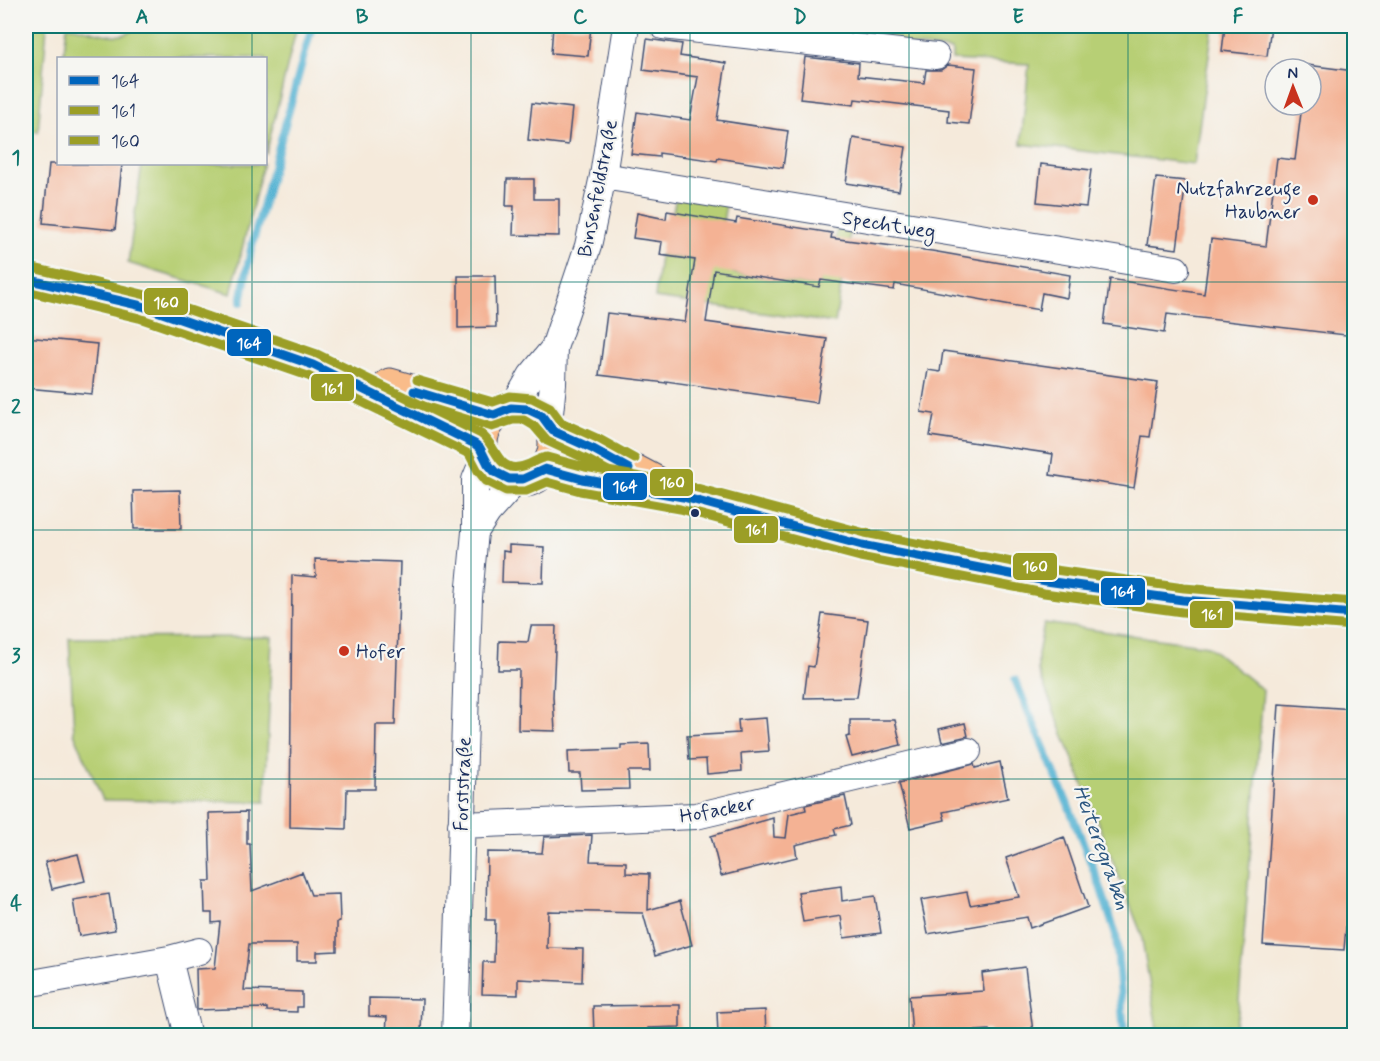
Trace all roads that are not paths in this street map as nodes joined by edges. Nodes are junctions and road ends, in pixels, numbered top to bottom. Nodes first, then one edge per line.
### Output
1 (626, 26) edge
2 (663, 26) edge
3 (936, 56) dead end
4 (603, 176) junction
5 (1176, 269) dead end
6 (26, 279) edge
7 (554, 348) junction
8 (313, 365) junction
9 (503, 411) junction
10 (551, 427) junction
11 (482, 454) junction
12 (530, 475) junction
13 (683, 497) junction
14 (475, 532) junction
15 (1354, 614) edge
16 (968, 751) dead end
17 (461, 825) junction
18 (199, 951) dead end
19 (169, 959) junction
20 (26, 984) edge
21 (188, 1035) edge
22 (455, 1035) edge

1 - 4 street, Binsenfeldstraße
2 - 3 street
4 - 5 street, Spechtweg
4 - 7 street, Binsenfeldstraße
6 - 8 main road
7 - 9 street, Binsenfeldstraße
7 - 10 street, Binsenfeldstraße
8 - 9 main road
8 - 11 main road
9 - 10 main road
9 - 11 main road
10 - 12 main road
10 - 13 main road
11 - 12 main road
11 - 14 street, Forststraße
12 - 13 main road
12 - 14 street, Forststraße
13 - 15 main road
14 - 17 street, Forststraße
16 - 17 street, Hofacker
17 - 22 street, Forststraße
18 - 19 street
19 - 20 street
19 - 21 street

